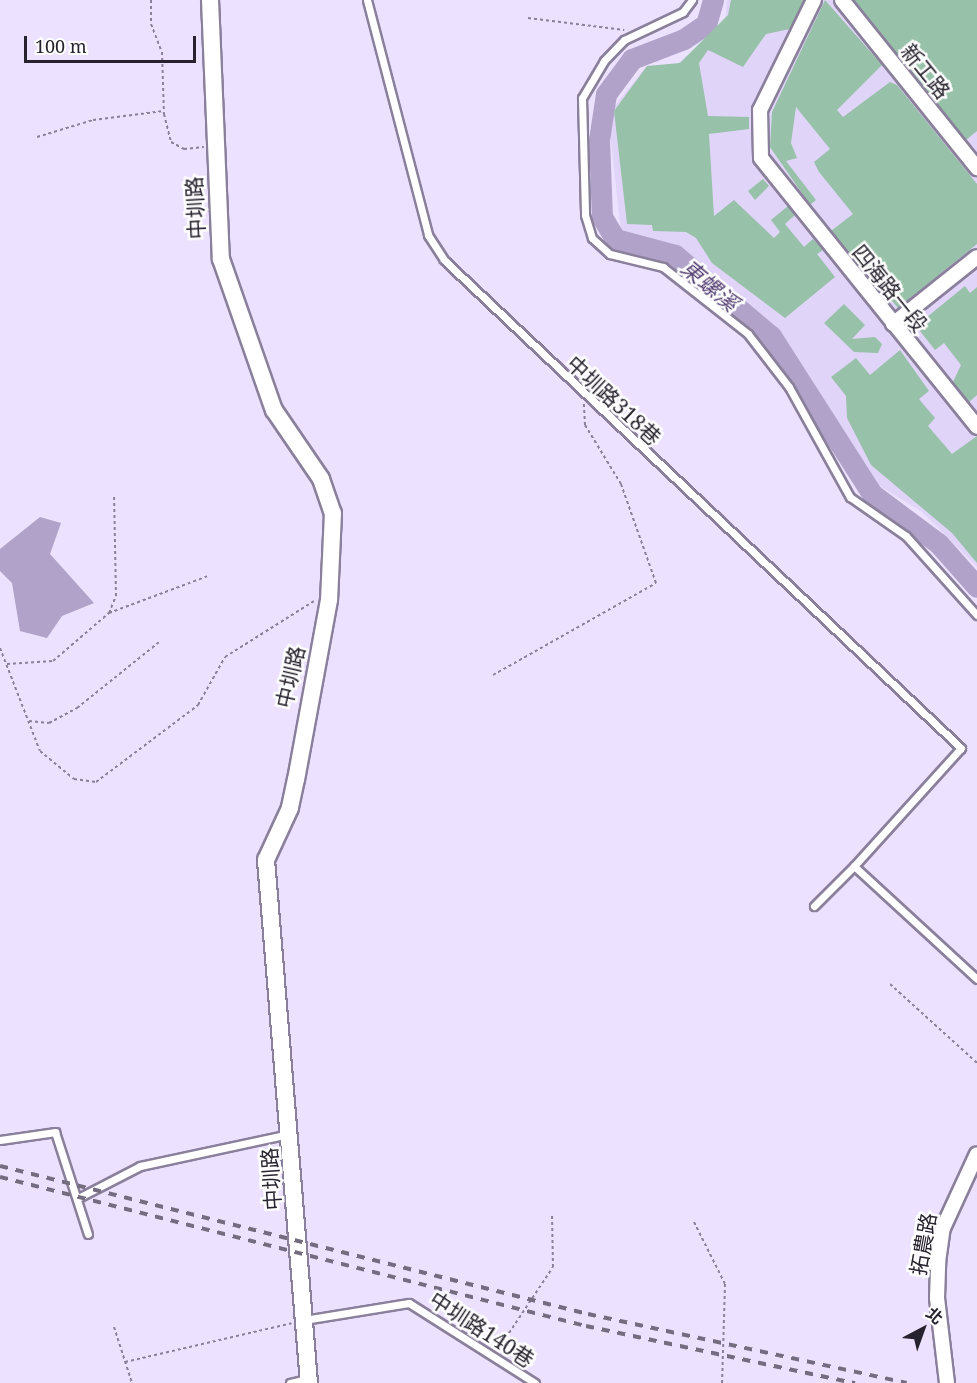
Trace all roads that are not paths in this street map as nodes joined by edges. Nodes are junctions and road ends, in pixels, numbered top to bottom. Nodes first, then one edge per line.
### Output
1 (210, 0) edge
2 (367, 0) edge
3 (692, 0) edge
4 (814, 0) edge
5 (842, 0) edge
6 (977, 168) edge
7 (977, 257) edge
8 (893, 324) junction
9 (977, 427) edge
10 (977, 615) edge
11 (854, 866) junction
12 (814, 906) dead end
13 (977, 979) edge
14 (290, 1134) junction
15 (0, 1140) edge
16 (977, 1154) edge
17 (80, 1197) junction
18 (88, 1234) dead end
19 (304, 1320) junction
20 (309, 1381) edge
21 (290, 1383) edge
22 (535, 1383) edge
23 (946, 1383) edge

1 - 14 street, 中圳路
2 - 11 lane, 中圳路318巷
3 - 10 lane
4 - 8 street, 四海路一段
5 - 6 street, 新工路
7 - 8 street
8 - 9 street, 四海路一段
11 - 12 lane
11 - 13 lane
14 - 17 lane
14 - 19 street, 中圳路
15 - 17 lane
16 - 23 street, 拓農路
17 - 18 lane
19 - 20 street, 中圳路
19 - 22 lane, 中圳路140巷
20 - 21 lane

